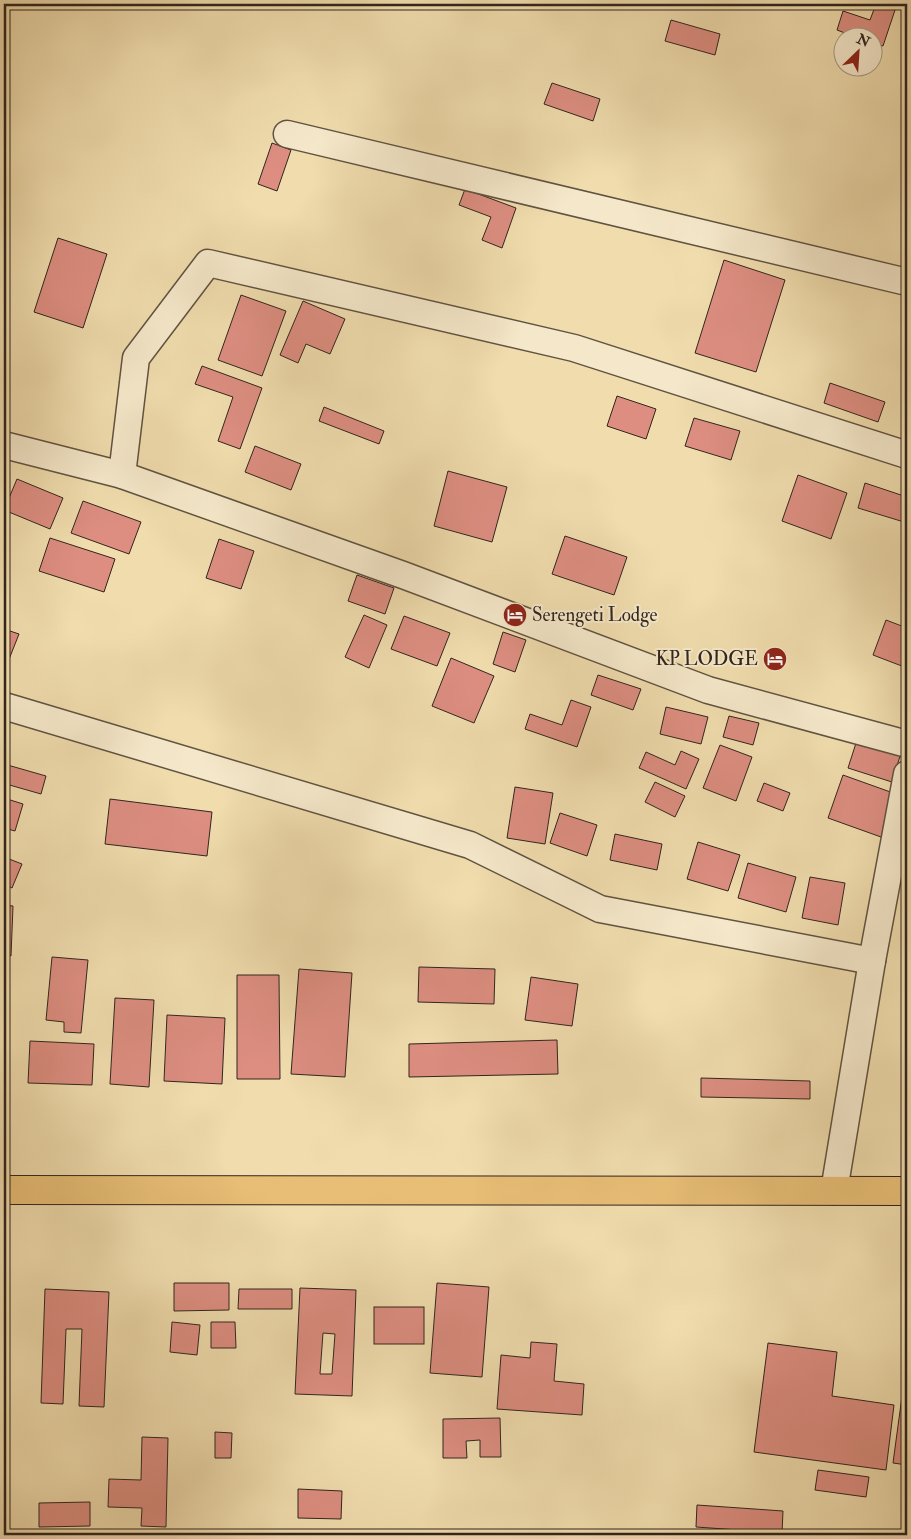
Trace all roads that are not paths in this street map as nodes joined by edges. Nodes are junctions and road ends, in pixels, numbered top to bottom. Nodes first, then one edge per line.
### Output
1 (286, 134) dead end
2 (907, 282) edge
3 (4, 445) edge
4 (907, 455) edge
5 (122, 475) junction
6 (4, 706) edge
7 (907, 744) edge
8 (907, 774) edge
9 (872, 961) junction
10 (4, 1190) edge
11 (834, 1191) junction
12 (907, 1191) edge

1 - 2 street
3 - 5 street
4 - 5 street
5 - 7 street
6 - 9 street
8 - 9 street
9 - 11 street
10 - 11 highway
11 - 12 highway

